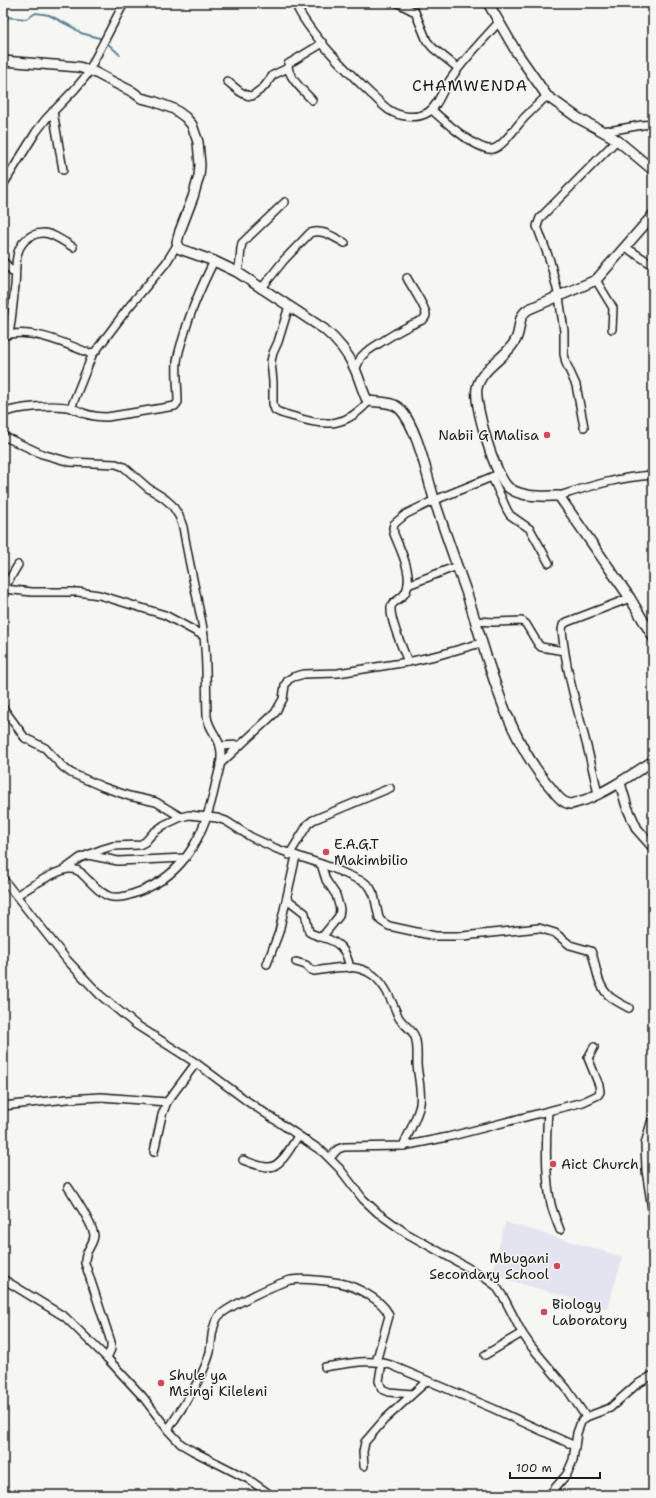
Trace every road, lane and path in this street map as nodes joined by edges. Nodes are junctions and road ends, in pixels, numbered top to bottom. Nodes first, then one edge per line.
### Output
1 (124, 3) edge
2 (294, 3) edge
3 (398, 3) edge
4 (488, 3) edge
5 (499, 22) junction
6 (323, 43) junction
7 (3, 61) edge
8 (288, 68) junction
9 (458, 68) junction
10 (89, 69) junction
11 (227, 81) dead end
12 (547, 96) junction
13 (312, 100) dead end
14 (432, 110) junction
15 (53, 111) junction
16 (653, 124) edge
17 (606, 131) junction
18 (617, 140) junction
19 (63, 170) dead end
20 (653, 170) edge
21 (3, 185) edge
22 (285, 202) dead end
23 (653, 215) edge
24 (345, 243) dead end
25 (177, 245) junction
26 (625, 247) junction
27 (73, 248) dead end
28 (3, 261) edge
29 (214, 261) junction
30 (653, 265) edge
31 (237, 272) junction
32 (14, 273) junction
33 (407, 278) dead end
34 (596, 280) junction
35 (261, 289) junction
36 (559, 297) junction
37 (289, 306) junction
38 (612, 329) dead end
39 (6, 335) edge
40 (93, 353) junction
41 (356, 370) junction
42 (369, 401) junction
43 (71, 408) junction
44 (3, 413) edge
45 (584, 427) dead end
46 (3, 436) edge
47 (496, 475) junction
48 (653, 476) edge
49 (560, 496) junction
50 (435, 500) junction
51 (549, 563) dead end
52 (18, 565) dead end
53 (458, 566) junction
54 (408, 585) junction
55 (4, 590) edge
56 (630, 598) junction
57 (475, 621) junction
58 (204, 636) junction
59 (653, 637) edge
60 (481, 643) junction
61 (564, 651) junction
62 (408, 662) junction
63 (3, 708) edge
64 (240, 745) junction
65 (220, 746) junction
66 (653, 761) edge
67 (220, 764) junction
68 (620, 783) junction
69 (390, 788) dead end
70 (598, 795) junction
71 (181, 817) junction
72 (208, 817) junction
73 (653, 847) edge
74 (88, 855) junction
75 (292, 855) junction
76 (185, 858) junction
77 (321, 864) junction
78 (65, 869) junction
79 (4, 882) edge
80 (17, 895) junction
81 (287, 899) junction
82 (322, 937) junction
83 (296, 962) dead end
84 (267, 964) dead end
85 (350, 968) junction
86 (629, 1008) dead end
87 (594, 1047) dead end
88 (196, 1063) junction
89 (167, 1102) junction
90 (3, 1106) edge
91 (548, 1111) junction
92 (653, 1119) edge
93 (298, 1136) junction
94 (403, 1146) junction
95 (154, 1152) dead end
96 (330, 1158) junction
97 (243, 1160) dead end
98 (68, 1187) dead end
99 (653, 1209) edge
100 (560, 1230) dead end
101 (3, 1279) edge
102 (522, 1333) junction
103 (485, 1355) dead end
104 (107, 1358) junction
105 (379, 1362) junction
106 (325, 1367) dead end
107 (653, 1375) edge
108 (427, 1381) junction
109 (412, 1394) junction
110 (586, 1418) junction
111 (168, 1430) junction
112 (575, 1446) junction
113 (364, 1466) dead end
114 (271, 1495) edge
115 (549, 1495) edge

1 - 10 street
2 - 6 street
3 - 9 street
4 - 5 street
5 - 9 street
5 - 12 street
6 - 8 street
6 - 14 street
7 - 10 street
8 - 11 street
8 - 13 street
9 - 14 street
10 - 15 street
10 - 25 street
12 - 14 street
12 - 17 street
15 - 19 street
15 - 21 street
16 - 17 street
17 - 18 street
18 - 20 street
18 - 36 street
22 - 31 street
23 - 26 street
24 - 35 street
25 - 29 street
25 - 40 street
26 - 30 street
26 - 34 street
27 - 32 street
28 - 32 street
29 - 31 street
29 - 43 street
31 - 35 street
32 - 39 street
33 - 41 street
34 - 36 street
34 - 38 street
35 - 37 street
36 - 45 street
36 - 47 street
37 - 41 street
37 - 42 street
39 - 40 street
40 - 43 street
41 - 42 street
42 - 50 street
43 - 44 street
46 - 58 street
47 - 49 street
47 - 50 street
47 - 51 street
48 - 49 street
49 - 56 street
50 - 53 street
50 - 54 street
52 - 55 street
53 - 54 street
53 - 57 street
54 - 62 street
55 - 58 street
56 - 59 street
56 - 61 street
57 - 60 street
57 - 61 street
58 - 65 street
60 - 62 street
60 - 70 street
61 - 70 street
62 - 64 street
63 - 71 street
64 - 65 street
64 - 67 street
65 - 67 street
66 - 68 street
67 - 72 street
68 - 70 street
68 - 73 street
69 - 75 street
71 - 72 street
71 - 74 street
72 - 75 street
72 - 76 street
74 - 76 street
74 - 78 street
75 - 77 street
75 - 81 street
76 - 78 street
77 - 82 street
77 - 86 street
78 - 80 street
79 - 80 street
80 - 88 street
81 - 82 street
81 - 84 street
82 - 85 street
83 - 85 street
85 - 94 street
87 - 91 street
88 - 89 street
88 - 93 street
89 - 90 street
89 - 95 street
91 - 94 street
91 - 100 street
92 - 99 street
93 - 96 street
93 - 97 street
94 - 96 street
96 - 102 street
98 - 104 street
101 - 104 street
102 - 103 street
102 - 110 street
104 - 111 street
105 - 106 street
105 - 108 street
105 - 109 street
105 - 111 street
107 - 110 street
108 - 109 street
108 - 112 street
109 - 113 street
110 - 112 street
111 - 114 street
112 - 115 street

